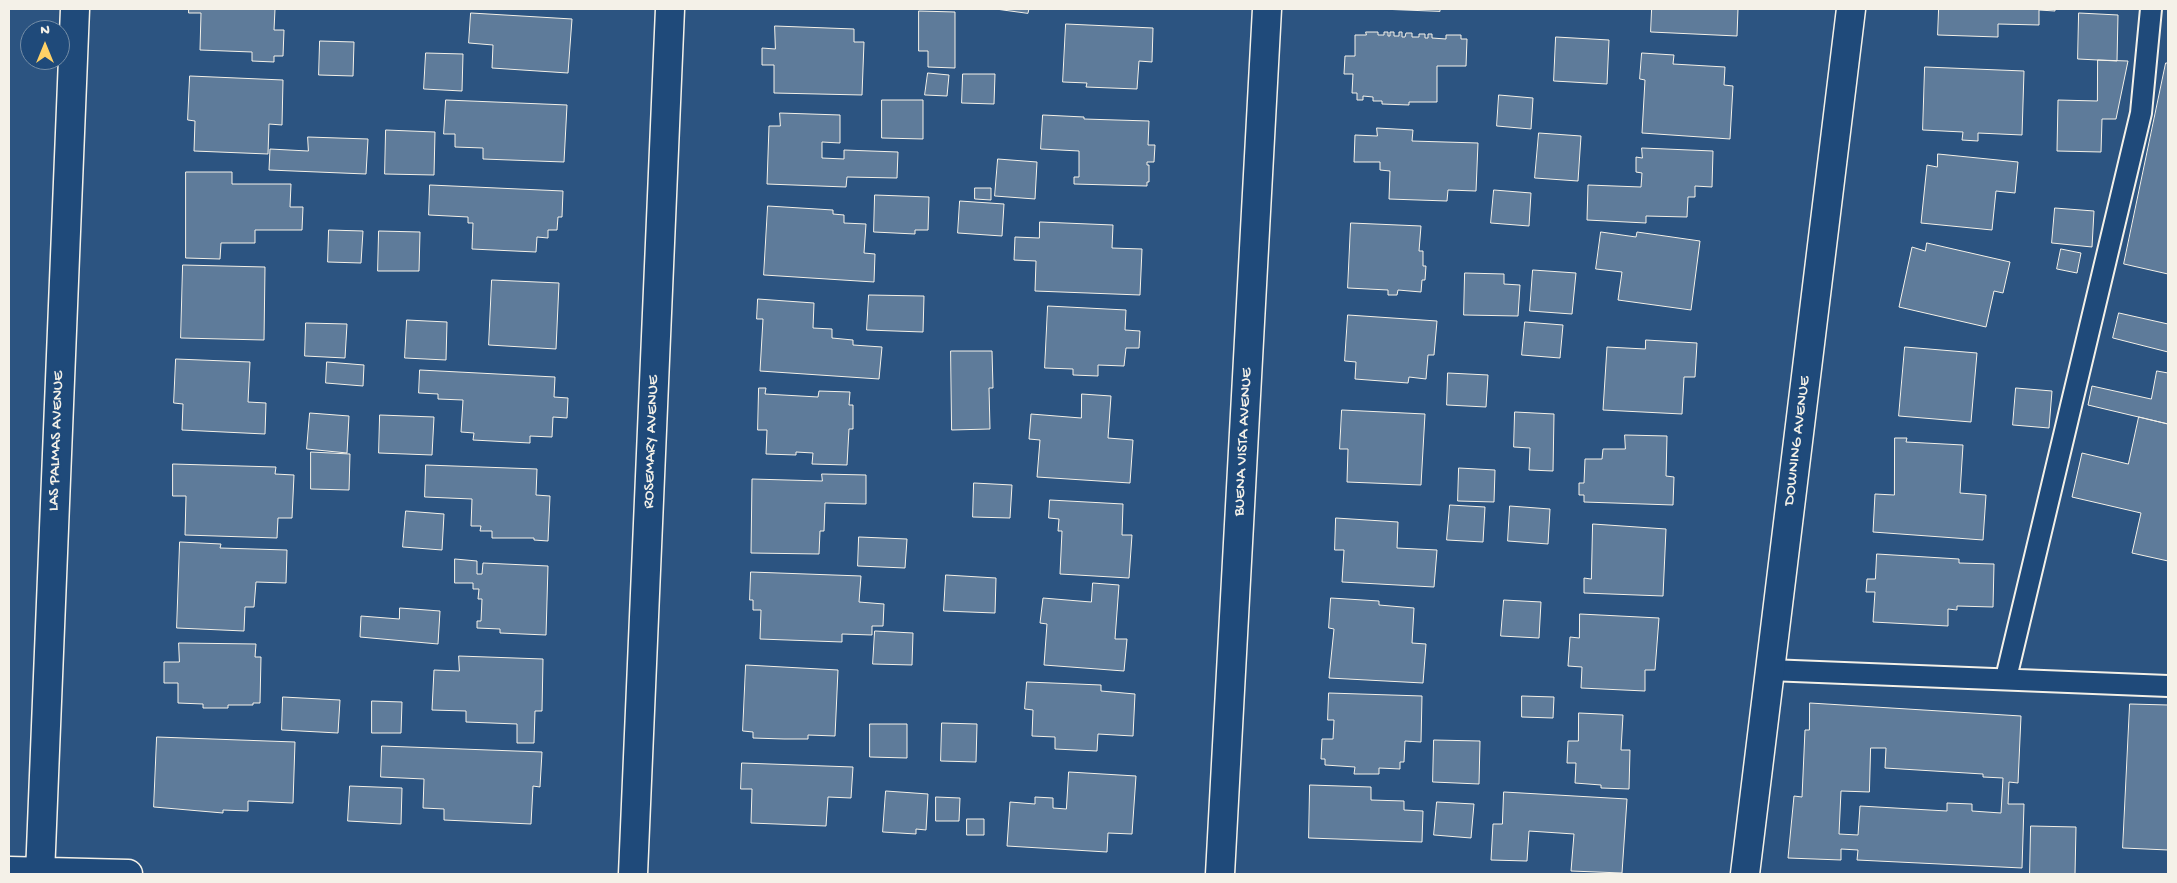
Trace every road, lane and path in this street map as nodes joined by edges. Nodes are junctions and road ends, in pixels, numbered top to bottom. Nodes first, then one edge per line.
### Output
1 (75, 9) edge
2 (670, 9) edge
3 (1267, 9) edge
4 (1851, 9) edge
5 (2151, 9) edge
6 (1769, 670) junction
7 (2006, 678) junction
8 (2168, 686) edge
9 (9, 871) edge
10 (40, 873) edge
11 (128, 874) edge
12 (633, 874) edge
13 (1220, 874) edge
14 (1745, 874) edge

1 - 10 street, LAS PALMAS AVENUE
2 - 12 street, ROSEMARY AVENUE
3 - 13 street, BUENA VISTA AVENUE
4 - 6 street, DOWNING AVENUE
5 - 7 lane
6 - 7 lane
6 - 14 street, DOWNING AVENUE
7 - 8 lane
9 - 10 street
10 - 11 street

